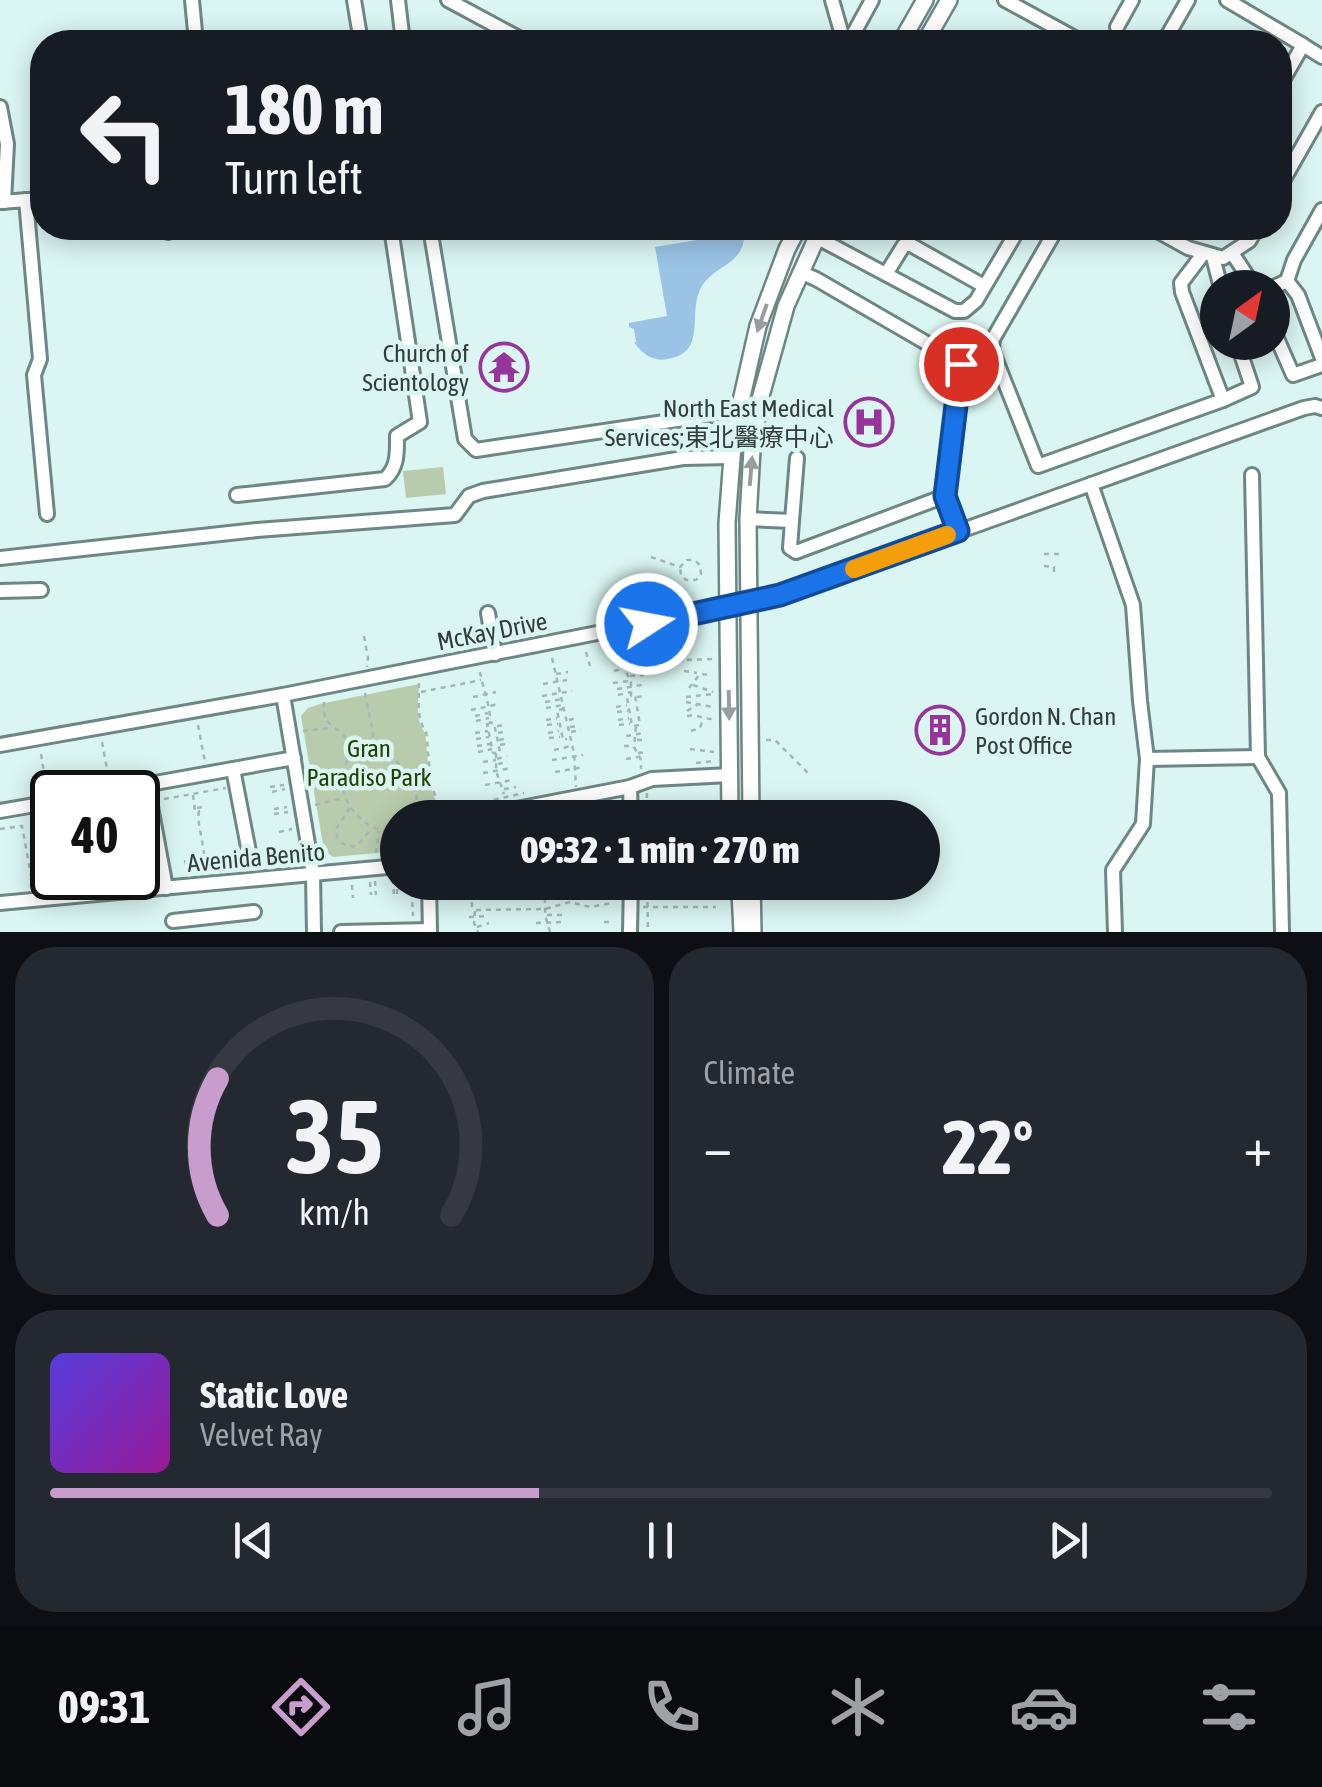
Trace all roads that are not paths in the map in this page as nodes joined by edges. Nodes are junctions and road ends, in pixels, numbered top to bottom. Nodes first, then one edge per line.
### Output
1 (192, 0) edge
2 (354, 0) edge
3 (398, 0) edge
4 (448, 0) edge
5 (832, 0) edge
6 (872, 0) edge
7 (926, 0) edge
8 (949, 0) edge
9 (1005, 0) edge
10 (1132, 0) edge
11 (1188, 0) edge
12 (1227, 0) edge
13 (1117, 27) dead end
14 (195, 30) edge
15 (359, 30) edge
16 (402, 30) edge
17 (504, 30) edge
18 (843, 30) edge
19 (854, 30) edge
20 (908, 30) edge
21 (932, 30) edge
22 (1060, 30) edge
23 (1171, 30) edge
24 (1278, 30) edge
25 (1292, 38) edge
26 (1303, 45) junction
27 (1322, 57) edge
28 (1292, 64) edge
29 (0, 107) edge
30 (1322, 112) edge
31 (1292, 165) edge
32 (26, 200) junction
33 (30, 200) edge
34 (2, 202) edge
35 (1322, 210) edge
36 (393, 240) edge
37 (432, 240) edge
38 (792, 240) edge
39 (814, 240) edge
40 (831, 240) edge
41 (1011, 240) edge
42 (1050, 240) edge
43 (1181, 240) edge
44 (1250, 240) edge
45 (1218, 255) junction
46 (1219, 270) edge
47 (1238, 270) edge
48 (800, 272) junction
49 (1290, 273) edge
50 (886, 274) junction
51 (1290, 285) edge
52 (984, 286) junction
53 (1243, 360) edge
54 (1286, 360) edge
55 (1322, 362) edge
56 (1223, 400) junction
57 (1322, 408) edge
58 (738, 411) junction
59 (731, 457) junction
60 (797, 458) dead end
61 (1252, 475) dead end
62 (1091, 484) junction
63 (237, 495) dead end
64 (945, 496) junction
65 (47, 514) dead end
66 (748, 519) junction
67 (792, 522) junction
68 (958, 531) junction
69 (0, 558) edge
70 (40, 590) dead end
71 (0, 591) edge
72 (749, 603) junction
73 (728, 608) junction
74 (488, 613) dead end
75 (495, 654) junction
76 (283, 694) junction
77 (0, 745) edge
78 (1258, 756) junction
79 (294, 758) junction
80 (1148, 758) junction
81 (232, 770) junction
82 (730, 775) junction
83 (160, 783) edge
84 (630, 787) junction
85 (560, 800) edge
86 (630, 800) edge
87 (730, 800) edge
88 (751, 800) edge
89 (30, 803) edge
90 (0, 811) edge
91 (248, 852) dead end
92 (160, 855) edge
93 (313, 874) junction
94 (380, 875) edge
95 (166, 888) junction
96 (429, 900) edge
97 (630, 900) edge
98 (732, 900) edge
99 (740, 900) edge
100 (752, 900) edge
101 (0, 903) edge
102 (254, 912) dead end
103 (172, 921) dead end
104 (414, 930) edge
105 (430, 931) edge
106 (314, 932) edge
107 (341, 932) edge
108 (630, 932) edge
109 (732, 932) edge
110 (742, 932) edge
111 (753, 932) edge
112 (1115, 932) edge
113 (1282, 932) edge

1 - 14 street
2 - 15 street
3 - 16 street
4 - 17 street
5 - 18 street
6 - 19 street
7 - 20 main road
8 - 21 main road
9 - 22 street
10 - 13 street
11 - 23 street
12 - 24 street
25 - 26 street
26 - 27 street
26 - 28 street
29 - 34 street
30 - 31 street
32 - 33 street
32 - 34 street
32 - 65 street
35 - 49 street
36 - 63 street
37 - 58 street
38 -> 58 main road
39 - 48 main road
40 - 50 street
41 - 52 street
42 - 56 street
43 - 45 street
44 - 45 street
45 - 46 street
45 - 47 street
45 - 56 street
48 - 64 street
66 -> 48 main road
50 - 52 street
50 - 52 street
51 - 55 street
53 - 56 street
54 - 55 street
57 - 62 street, McKay Drive
58 - 59 main road
59 - 69 street
59 - 73 main road
60 - 67 street
61 - 78 street
62 - 68 street, McKay Drive
62 - 80 street
64 - 67 street
64 - 68 street
66 - 67 street
66 - 72 main road
68 - 72 street, McKay Drive
70 - 71 street
72 - 73 street, McKay Drive
72 - 88 main road
73 - 75 street, McKay Drive
73 -> 82 main road
74 - 75 street
75 - 76 street, McKay Drive
76 - 77 street, McKay Drive
76 - 79 street
78 - 80 street
78 - 113 street
79 - 81 street
79 - 93 street
80 - 112 street
81 - 83 street
81 - 91 street
82 - 84 street
82 - 87 main road
84 - 85 street
84 - 86 street
89 - 90 street
92 - 95 street
93 - 94 street, Avenida Benito
93 - 95 street, Avenida Benito
93 - 106 street
95 - 101 street, Avenida Benito
96 - 105 street
97 - 108 street
98 - 109 main road
99 - 110 main road
100 - 111 main road
102 - 103 street
104 - 105 street
104 - 107 street

